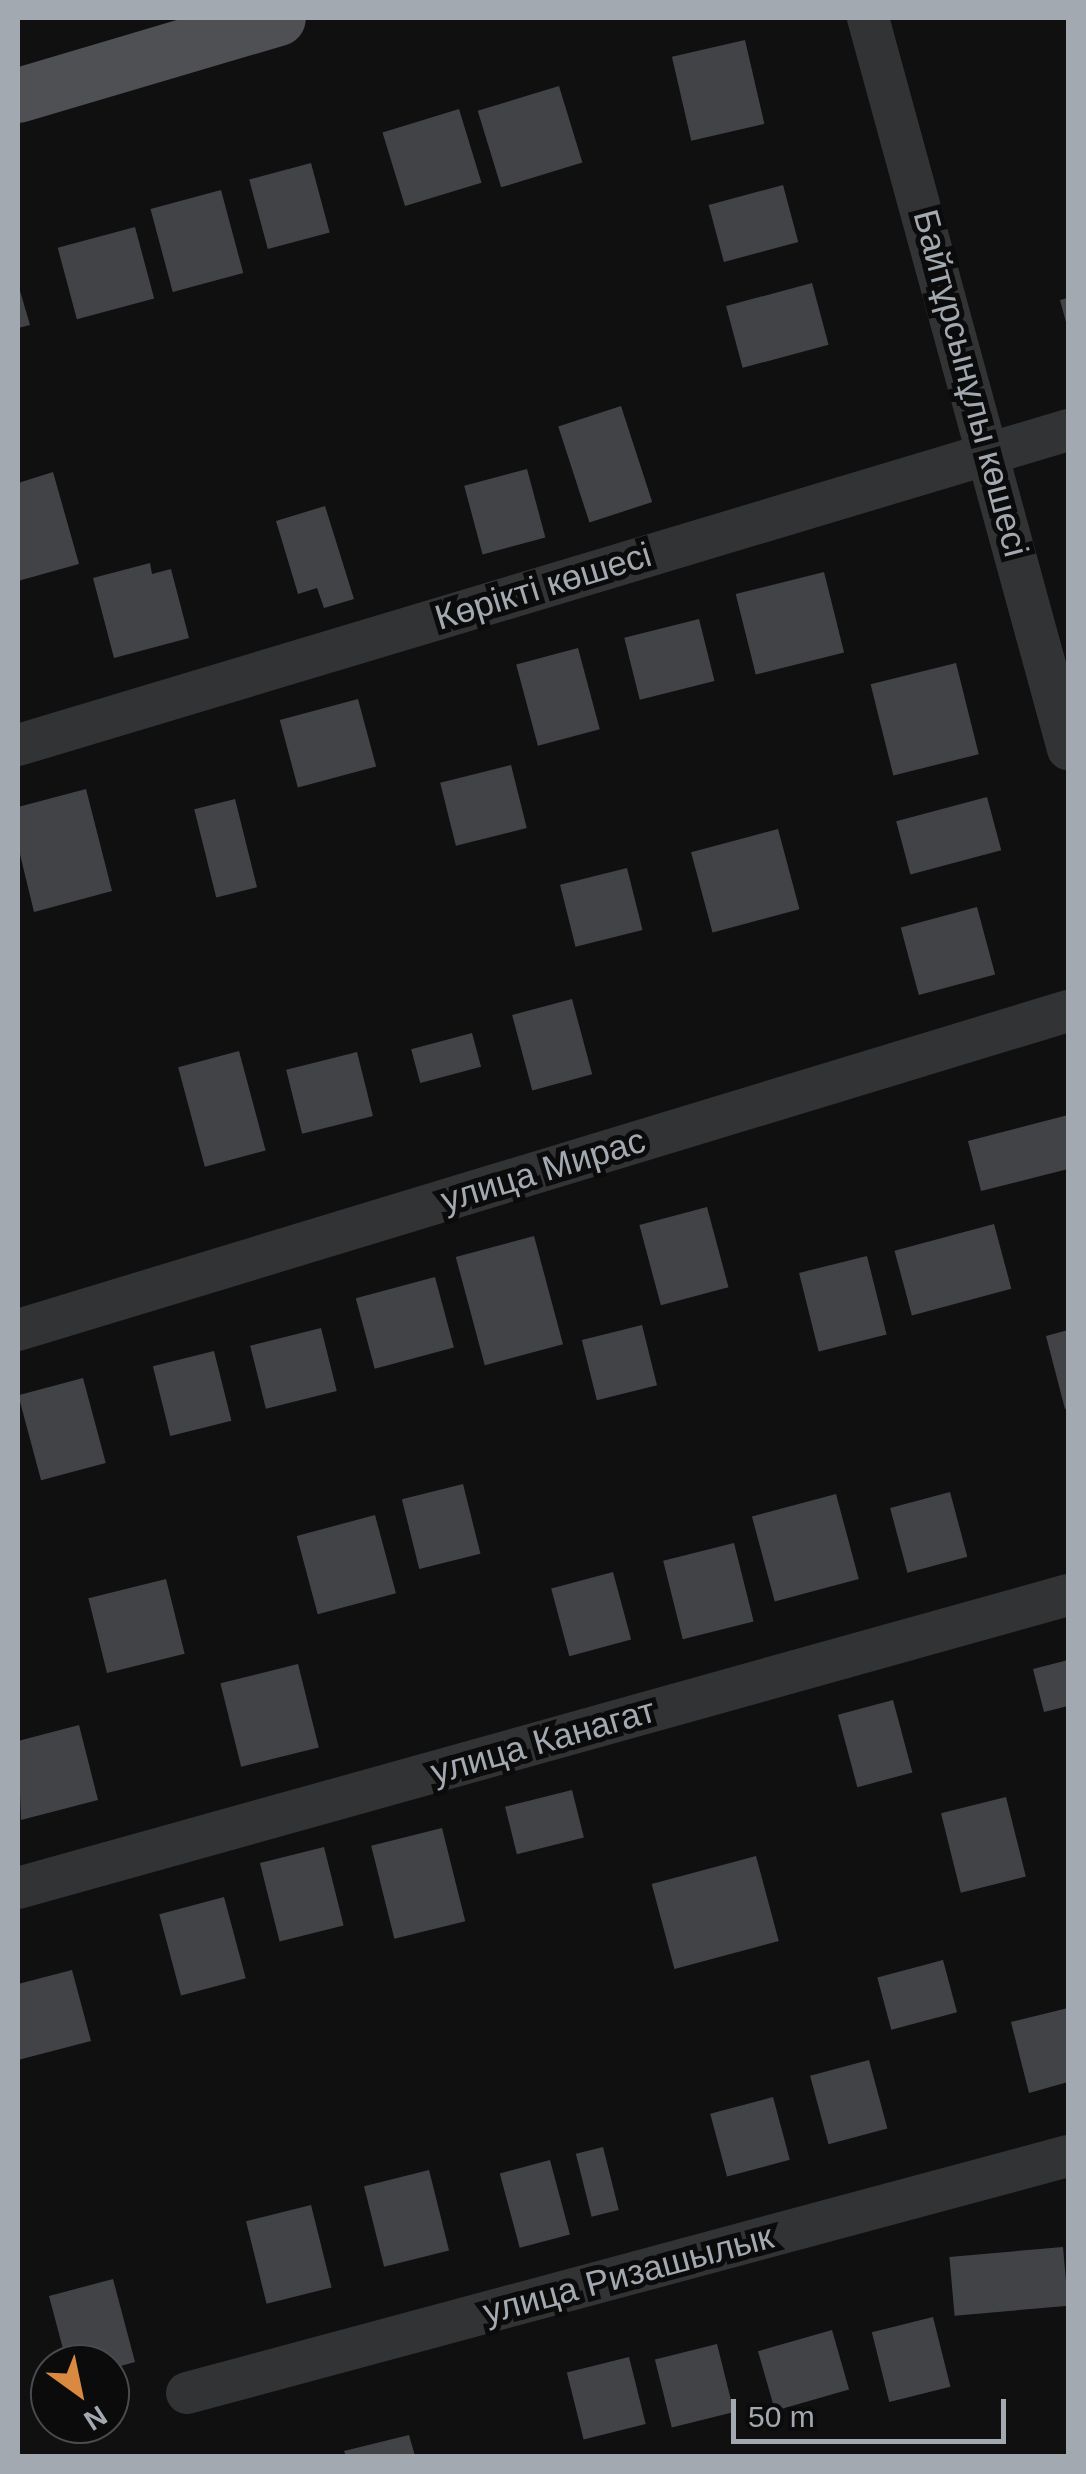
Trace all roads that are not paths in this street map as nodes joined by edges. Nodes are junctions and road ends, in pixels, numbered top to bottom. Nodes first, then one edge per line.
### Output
1 (278, 18) edge
2 (868, 18) edge
3 (18, 95) edge
4 (1068, 430) edge
5 (991, 450) junction
6 (18, 745) edge
7 (1068, 749) edge
8 (1068, 1011) edge
9 (18, 1330) edge
10 (1068, 1594) edge
11 (18, 1888) edge
12 (1068, 2156) edge
13 (187, 2394) dead end

1 - 3 main road
2 - 5 street, Байтұрсынұлы көшесі
4 - 5 street, Көрікті көшесі
5 - 6 street, Көрікті көшесі
5 - 7 street, Байтұрсынұлы көшесі
8 - 9 street, улица Мирас
10 - 11 street, улица Канагат
12 - 13 street, улица Ризашылык

